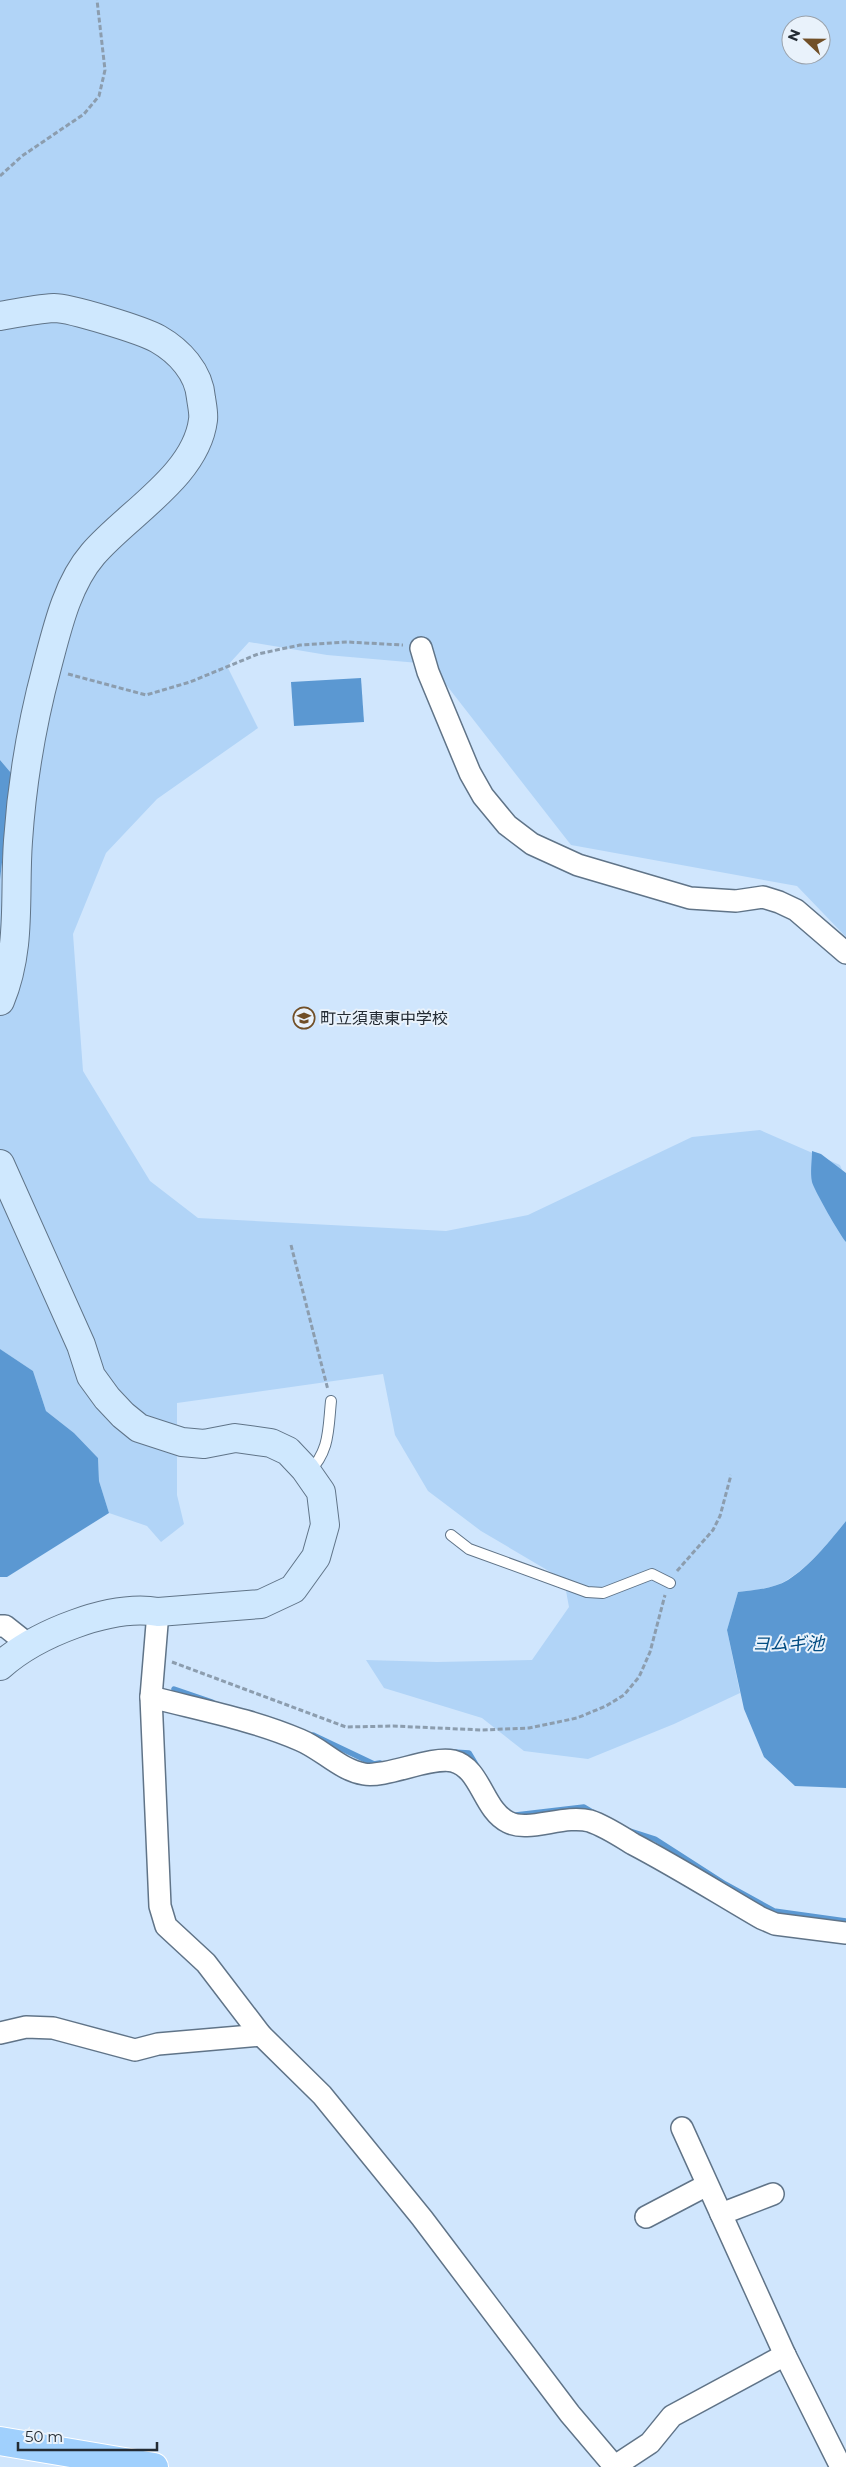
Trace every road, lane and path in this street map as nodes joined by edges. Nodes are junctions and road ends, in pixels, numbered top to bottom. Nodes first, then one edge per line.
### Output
1 (97, 0) edge
2 (0, 176) edge
3 (0, 316) edge
4 (421, 648) joint
5 (47, 668) junction
6 (846, 953) edge
7 (0, 1001) edge
8 (0, 1164) edge
9 (291, 1245) dead end
10 (331, 1401) joint
11 (308, 1474) junction
12 (731, 1475) dead end
13 (451, 1535) dead end
14 (670, 1583) junction
15 (158, 1612) junction
16 (0, 1626) edge
17 (29, 1645) junction
18 (155, 1656) junction
19 (0, 1666) edge
20 (151, 1697) junction
21 (846, 1933) edge
22 (0, 2033) edge
23 (261, 2035) junction
24 (682, 2128) dead end
25 (708, 2185) junction
26 (773, 2194) dead end
27 (721, 2214) junction
28 (646, 2217) dead end
29 (785, 2355) junction
30 (0, 2441) edge
31 (49, 2458) edge
32 (154, 2467) edge
33 (615, 2467) edge
34 (841, 2467) edge

1 - 2 path
3 - 5 street
4 - 5 path
4 - 6 street
5 - 7 street
8 - 11 street
9 - 10 path
10 - 11 lane
11 - 15 street
12 - 14 path
13 - 14 lane
14 - 18 path
15 - 17 street
15 - 18 street
16 - 17 street
17 - 19 street
18 - 20 street
20 - 21 street
20 - 23 street
22 - 23 street
23 - 33 street
24 - 25 street
25 - 27 street
25 - 28 street
26 - 27 street
27 - 29 street
29 - 33 street
29 - 34 street
30 - 31 main road
31 - 32 main road

